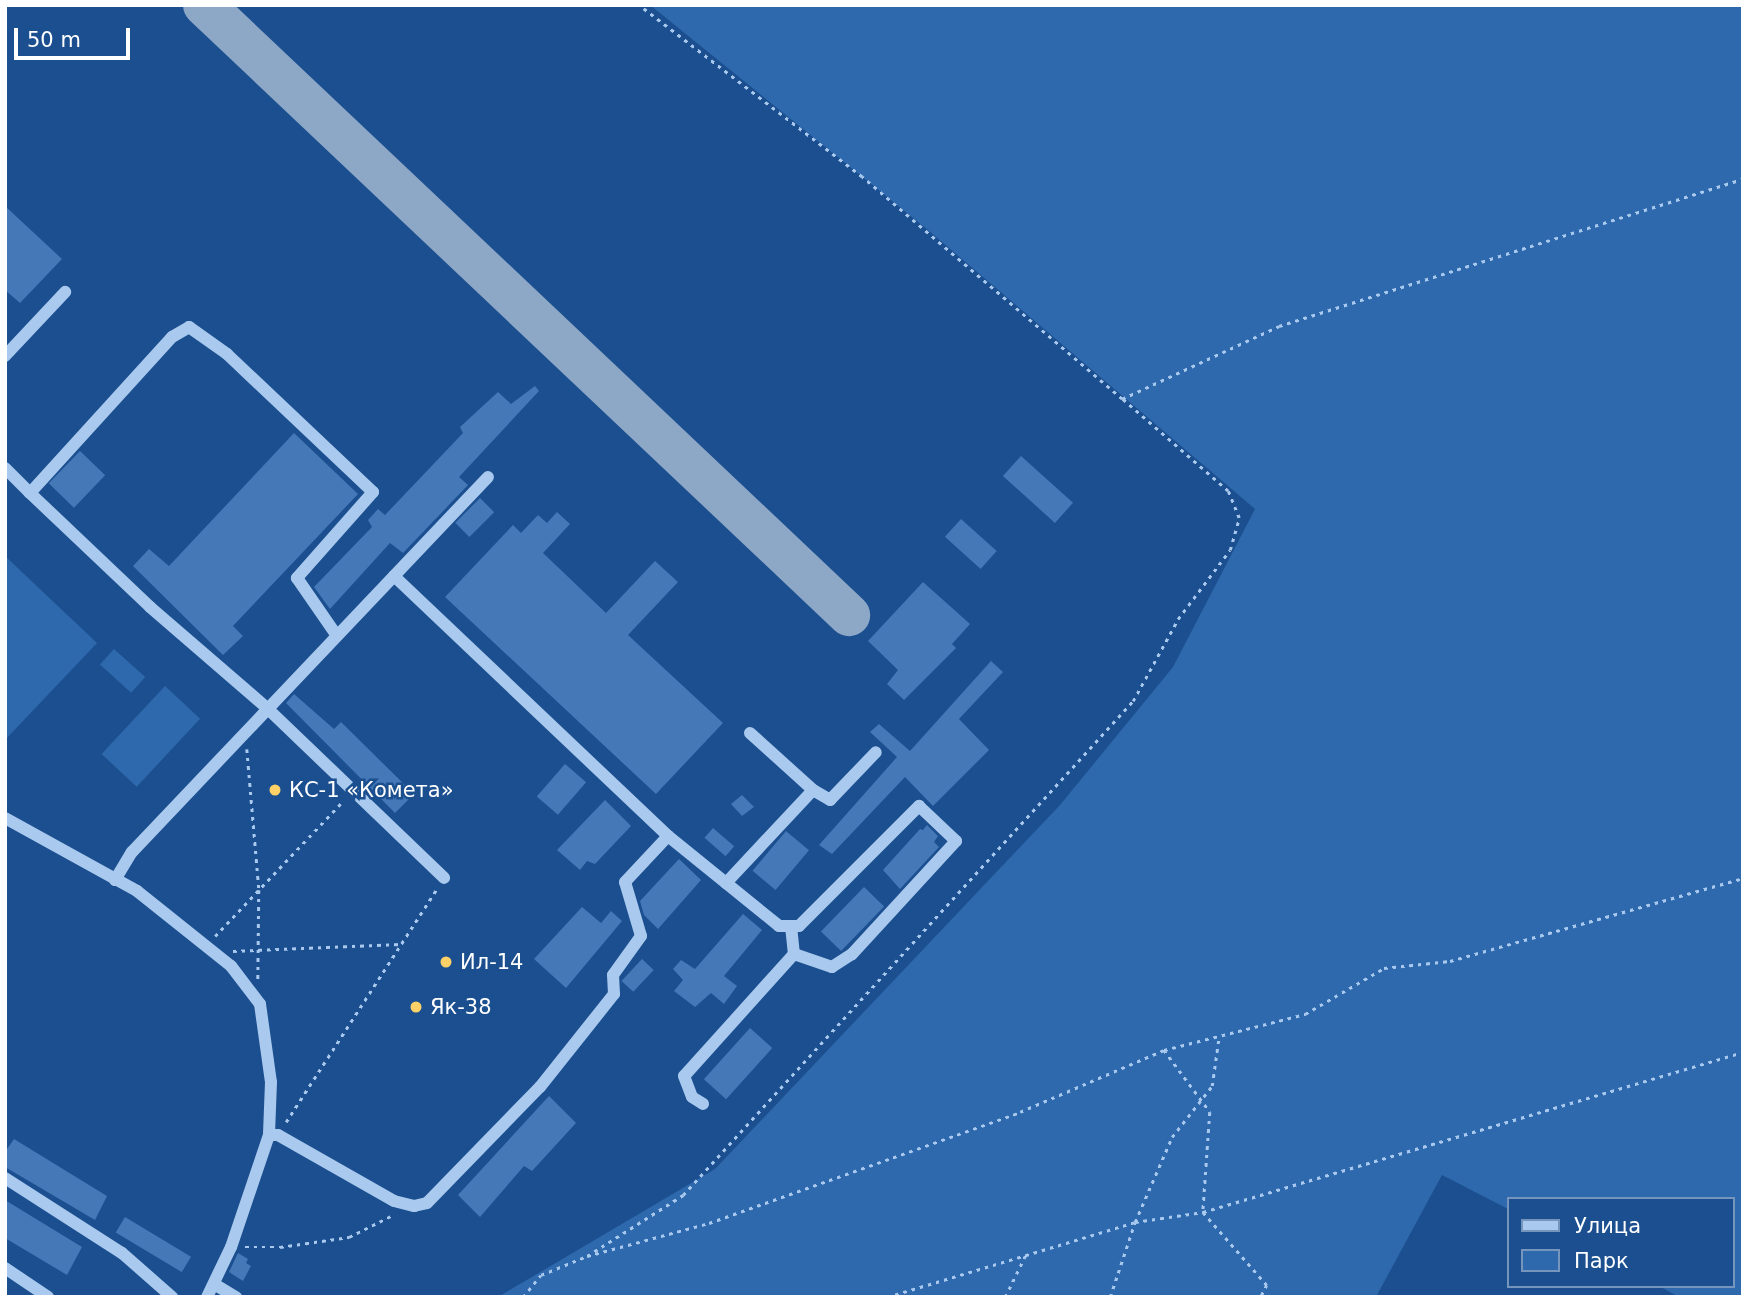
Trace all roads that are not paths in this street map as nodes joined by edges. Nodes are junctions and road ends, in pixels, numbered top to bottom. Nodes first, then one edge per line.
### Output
1 (65, 292) dead end
2 (5, 356) edge
3 (5, 468) edge
4 (488, 477) dead end
5 (30, 493) junction
6 (394, 576) junction
7 (337, 636) junction
8 (268, 709) junction
9 (750, 733) dead end
10 (876, 752) dead end
11 (813, 790) junction
12 (5, 818) edge
13 (668, 836) junction
14 (444, 878) road end
15 (114, 880) junction
16 (726, 883) junction
17 (791, 926) junction
18 (794, 954) junction
19 (703, 1104) dead end
20 (273, 1135) junction
21 (5, 1178) edge
22 (5, 1268) edge
23 (214, 1283) junction
24 (48, 1297) edge
25 (172, 1297) edge
26 (207, 1297) edge
27 (236, 1297) edge

1 - 2 street
3 - 5 street
4 - 6 street
5 - 7 street
5 - 8 street
6 - 7 street
6 - 13 street
7 - 8 street
8 - 14 street
8 - 15 street
9 - 11 street
10 - 11 street
11 - 16 street
12 - 15 street
13 - 16 street
13 - 20 street
15 - 20 street
16 - 17 street
17 - 18 street
17 - 18 street
18 - 19 street
20 - 23 street
21 - 25 street
22 - 24 street
23 - 26 street
23 - 27 street

